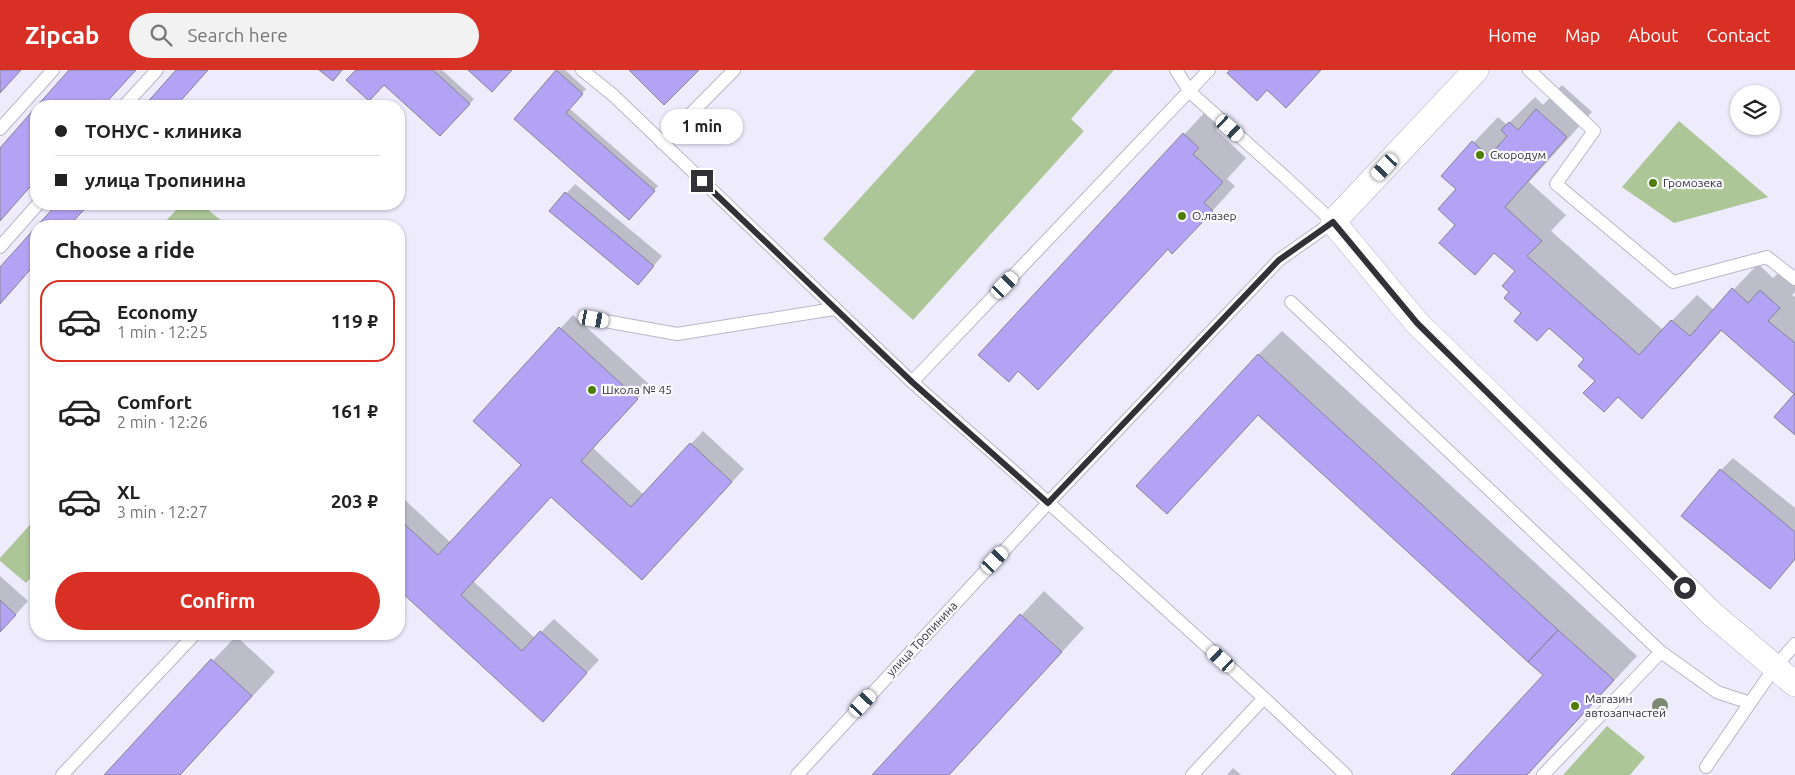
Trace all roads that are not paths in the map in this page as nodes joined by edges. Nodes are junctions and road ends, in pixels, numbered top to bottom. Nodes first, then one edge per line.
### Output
1 (53, 70) edge
2 (156, 70) edge
3 (734, 70) edge
4 (1176, 70) edge
5 (1209, 70) edge
6 (1476, 70) edge
7 (1529, 70) edge
8 (589, 72) edge
9 (1190, 92) junction
10 (129, 100) edge
11 (0, 129) edge
12 (662, 143) junction
13 (33, 210) edge
14 (1333, 222) junction
15 (0, 247) edge
16 (1795, 279) edge
17 (1291, 302) dead end
18 (834, 309) junction
19 (594, 319) dead end
20 (912, 382) junction
21 (1048, 503) junction
22 (189, 640) edge
23 (1795, 644) edge
24 (1661, 652) junction
25 (1775, 667) junction
26 (1795, 684) edge
27 (1264, 698) junction
28 (1750, 703) junction
29 (1706, 767) dead end
30 (62, 775) edge
31 (797, 775) edge
32 (1192, 775) edge
33 (1346, 775) edge
34 (1543, 775) edge

1 - 11 lane
2 - 10 lane
3 - 12 lane
4 - 9 lane
5 - 9 lane
6 - 14 street
7 - 16 lane
8 - 12 lane
9 - 14 lane
9 - 20 lane
12 - 18 lane
13 - 15 lane
14 - 21 lane, улица Тропинина
14 - 25 street
17 - 24 lane
18 - 19 lane
18 - 20 lane
20 - 21 lane
21 - 27 lane
21 - 31 lane, улица Тропинина
22 - 30 lane
23 - 25 lane
24 - 28 lane
24 - 34 lane
25 - 26 street
25 - 28 lane
27 - 32 lane
27 - 33 lane
28 - 29 lane

